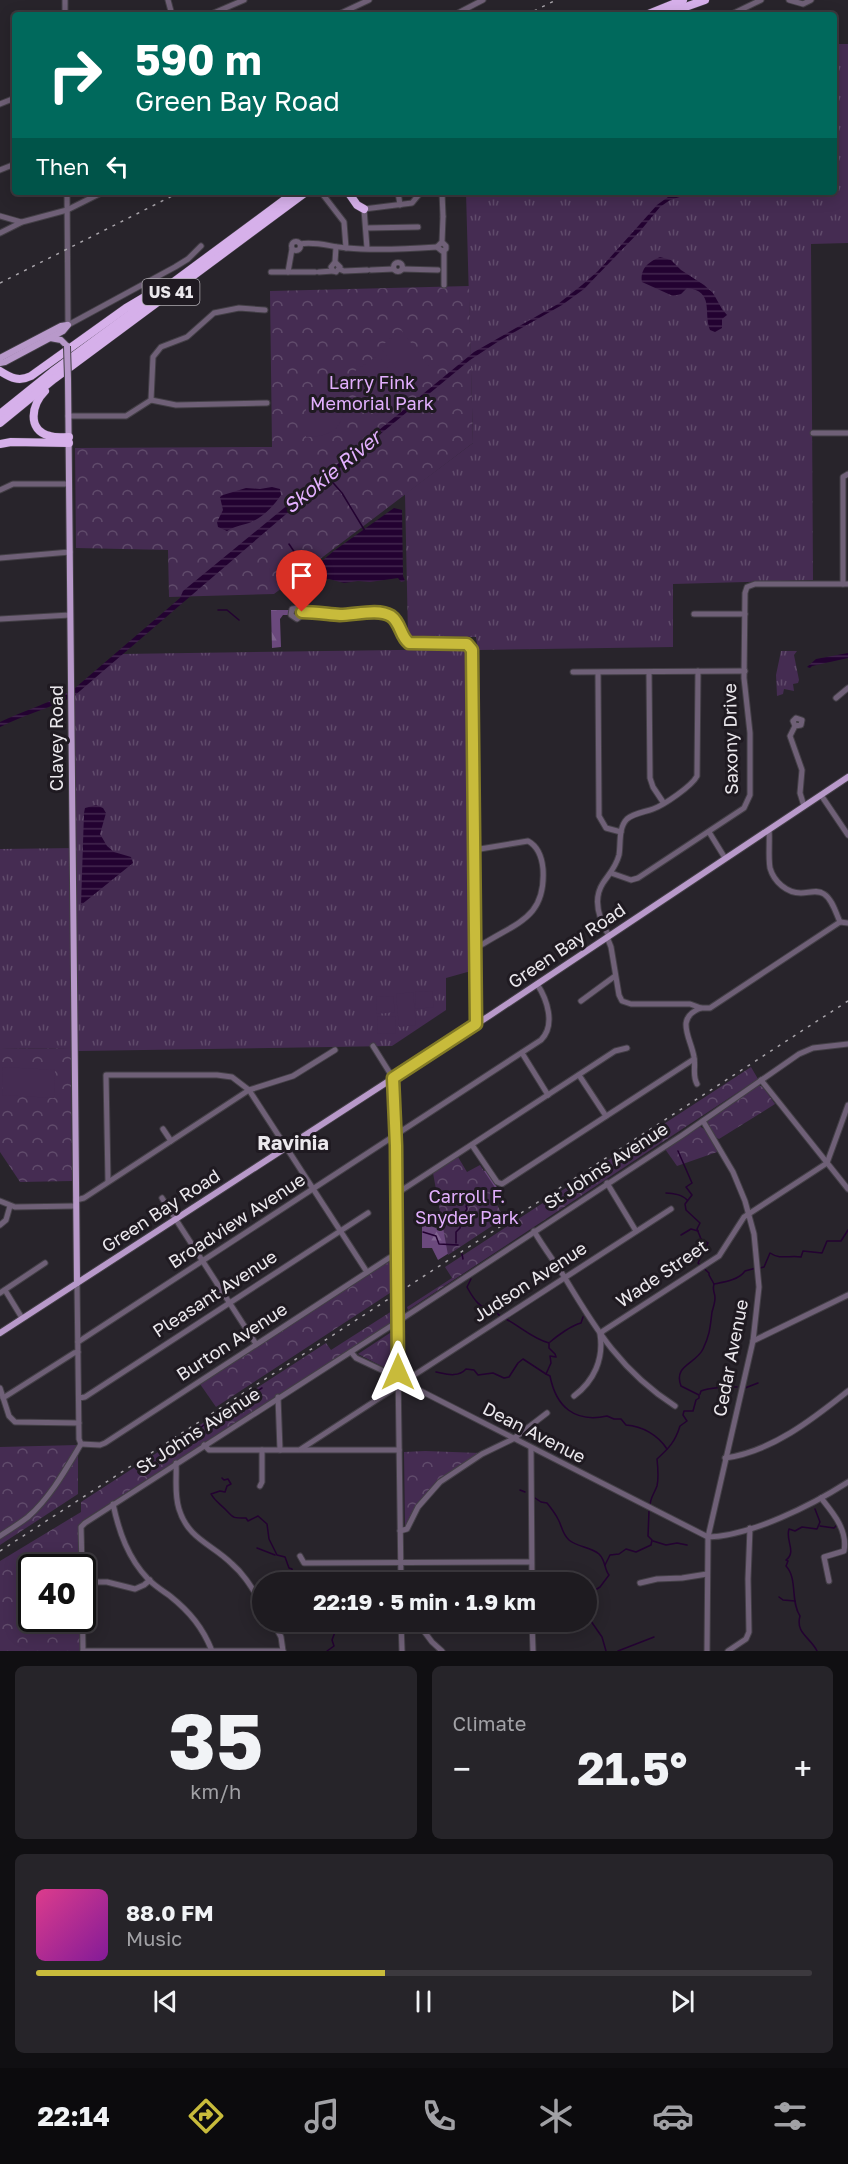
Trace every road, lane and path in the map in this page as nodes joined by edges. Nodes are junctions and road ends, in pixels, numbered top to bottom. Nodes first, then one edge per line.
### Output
1 (244, 0) edge
2 (369, 0) edge
3 (466, 0) edge
4 (483, 0) edge
5 (683, 0) edge
6 (705, 0) edge
7 (761, 0) edge
8 (789, 0) edge
9 (811, 0) edge
10 (466, 9) junction
11 (216, 12) edge
12 (344, 12) edge
13 (460, 12) edge
14 (653, 12) edge
15 (671, 12) edge
16 (736, 12) edge
17 (67, 195) edge
18 (97, 195) edge
19 (291, 195) edge
20 (302, 195) edge
21 (350, 195) edge
22 (355, 195) edge
23 (398, 195) edge
24 (419, 195) edge
25 (442, 195) edge
26 (324, 196) dead end
27 (400, 205) junction
28 (364, 209) junction
29 (67, 210) junction
30 (2, 217) edge
31 (22, 222) junction
32 (418, 227) dead end
33 (366, 228) junction
34 (2, 232) edge
35 (442, 242) junction
36 (201, 246) dead end
37 (336, 247) junction
38 (437, 247) junction
39 (346, 248) junction
40 (367, 248) junction
41 (396, 249) junction
42 (444, 251) junction
43 (200, 262) junction
44 (335, 262) junction
45 (397, 263) junction
46 (339, 269) junction
47 (394, 269) junction
48 (402, 269) junction
49 (438, 270) dead end
50 (333, 271) junction
51 (271, 272) dead end
52 (291, 272) junction
53 (444, 285) dead end
54 (265, 310) dead end
55 (68, 325) junction
56 (117, 332) junction
57 (48, 338) junction
58 (68, 346) junction
59 (0, 358) edge
60 (0, 363) edge
61 (0, 371) edge
62 (151, 400) junction
63 (267, 403) dead end
64 (0, 414) edge
65 (68, 416) junction
66 (0, 423) edge
67 (813, 433) dead end
68 (848, 433) edge
69 (52, 437) junction
70 (69, 440) junction
71 (0, 444) edge
72 (848, 474) edge
73 (69, 484) junction
74 (0, 490) edge
75 (70, 552) junction
76 (0, 558) edge
77 (845, 584) edge
78 (302, 612) dead end
79 (694, 614) dead end
80 (746, 614) junction
81 (70, 615) junction
82 (0, 619) edge
83 (698, 670) junction
84 (745, 671) junction
85 (573, 672) dead end
86 (649, 672) junction
87 (598, 673) junction
88 (848, 688) edge
89 (836, 698) dead end
90 (795, 726) dead end
91 (848, 777) edge
92 (821, 795) junction
93 (663, 802) junction
94 (804, 806) junction
95 (769, 830) junction
96 (621, 832) junction
97 (709, 832) junction
98 (848, 835) edge
99 (474, 850) junction
100 (725, 858) junction
101 (611, 873) junction
102 (840, 922) junction
103 (848, 923) edge
104 (608, 936) junction
105 (474, 946) junction
106 (615, 976) junction
107 (537, 984) junction
108 (581, 1001) dead end
109 (683, 1004) junction
110 (701, 1008) junction
111 (689, 1016) junction
112 (476, 1024) junction
113 (848, 1045) edge
114 (373, 1046) dead end
115 (627, 1048) dead end
116 (335, 1050) dead end
117 (522, 1053) junction
118 (694, 1059) junction
119 (579, 1075) junction
120 (393, 1078) junction
121 (761, 1080) junction
122 (698, 1084) dead end
123 (249, 1090) junction
124 (548, 1095) junction
125 (848, 1105) edge
126 (606, 1116) junction
127 (703, 1121) junction
128 (163, 1129) dead end
129 (396, 1135) junction
130 (171, 1141) junction
131 (472, 1145) junction
132 (286, 1147) junction
133 (827, 1163) junction
134 (108, 1181) junction
135 (607, 1183) junction
136 (847, 1185) edge
137 (313, 1189) junction
138 (396, 1194) junction
139 (162, 1198) dead end
140 (0, 1201) edge
141 (76, 1203) junction
142 (10, 1206) junction
143 (671, 1209) dead end
144 (368, 1213) dead end
145 (749, 1214) junction
146 (176, 1219) junction
147 (0, 1225) edge
148 (340, 1231) junction
149 (534, 1231) junction
150 (636, 1231) junction
151 (397, 1256) junction
152 (203, 1261) junction
153 (45, 1263) dead end
154 (367, 1272) junction
155 (565, 1278) junction
156 (77, 1283) junction
157 (2, 1291) edge
158 (848, 1295) edge
159 (230, 1303) junction
160 (22, 1318) junction
161 (398, 1321) junction
162 (0, 1333) edge
163 (600, 1334) junction
164 (753, 1341) junction
165 (78, 1342) junction
166 (256, 1344) junction
167 (78, 1352) junction
168 (351, 1352) junction
169 (398, 1379) junction
170 (405, 1381) junction
171 (398, 1386) junction
172 (0, 1388) edge
173 (848, 1390) edge
174 (574, 1396) dead end
175 (278, 1397) junction
176 (3, 1398) junction
177 (79, 1398) junction
178 (675, 1406) dead end
179 (547, 1413) dead end
180 (79, 1423) junction
181 (513, 1439) junction
182 (81, 1444) junction
183 (204, 1445) junction
184 (531, 1448) junction
185 (262, 1450) junction
186 (280, 1450) junction
187 (300, 1450) junction
188 (399, 1450) junction
189 (725, 1458) junction
190 (176, 1463) junction
191 (848, 1482) edge
192 (260, 1486) dead end
193 (821, 1498) junction
194 (113, 1504) junction
195 (750, 1528) junction
196 (400, 1531) junction
197 (740, 1531) junction
198 (0, 1536) edge
199 (708, 1537) junction
200 (749, 1541) junction
201 (82, 1554) edge
202 (300, 1556) dead end
203 (531, 1562) junction
204 (401, 1563) junction
205 (401, 1572) edge
206 (532, 1572) edge
207 (707, 1574) junction
208 (150, 1580) junction
209 (829, 1581) dead end
210 (96, 1582) edge
211 (640, 1584) dead end
212 (252, 1589) edge
213 (83, 1632) edge
214 (278, 1632) edge
215 (401, 1632) edge
216 (424, 1632) edge
217 (532, 1632) edge
218 (83, 1651) edge
219 (139, 1651) edge
220 (212, 1651) edge
221 (283, 1651) edge
222 (402, 1651) edge
223 (442, 1651) edge
224 (533, 1651) edge
225 (707, 1651) edge
226 (728, 1651) edge

1 - 11 street
2 - 12 street
3 - 10 street
4 - 10 street
5 - 14 highway
6 - 15 highway
7 - 16 street
8 - 9 street
10 - 13 street
17 - 29 street, Clavey Road
18 - 29 street
19 - 43 highway, US 41
20 - 56 highway, US 41
21 - 28 highway
22 - 28 highway
23 - 27 street
24 - 27 street
25 - 35 street
26 - 39 street
27 - 28 street
28 - 33 street
29 - 31 street
29 - 55 street, Clavey Road
30 - 31 street
30 - 34 street
31 - 34 street
32 - 33 street
33 - 40 street
35 - 38 street
35 - 42 street
36 - 55 street
37 - 39 street
37 - 44 street
37 - 52 street
38 - 41 street
38 - 42 street
39 - 40 street
40 - 41 street
41 - 45 street
42 - 53 street
43 - 61 highway
43 - 64 highway, US 41
44 - 46 street
44 - 50 street
45 - 47 street
45 - 48 street
46 - 47 street
46 - 50 street
47 - 48 street
48 - 49 street
50 - 52 street
51 - 52 street
54 - 62 street
55 - 57 main road
55 - 58 main road, Clavey Road
55 - 59 main road
56 - 66 highway, US 41
56 - 69 highway
57 - 58 main road
57 - 60 main road
58 - 65 main road, Clavey Road, bridge
62 - 63 street
62 - 65 street
65 - 69 main road
65 - 70 main road, Clavey Road
67 - 68 street
69 - 70 highway
70 - 71 highway
70 - 73 main road, Clavey Road
72 - 77 street
73 - 74 street
73 - 75 main road, Clavey Road
75 - 76 street
75 - 81 main road, Clavey Road
77 - 80 street, Saxony Drive
78 - 99 street
79 - 80 street
80 - 84 street, Saxony Drive
81 - 82 street
81 - 141 main road, Clavey Road
83 - 84 street
83 - 86 street
83 - 93 street
84 - 97 street, Saxony Drive
85 - 87 street
86 - 87 street
86 - 93 street
87 - 96 street
88 - 89 street
90 - 94 street
91 - 92 main road, Green Bay Road
92 - 94 main road, Green Bay Road
92 - 98 street
93 - 96 street
94 - 95 main road, Green Bay Road
95 - 100 main road, Green Bay Road
95 - 102 street
96 - 101 street
97 - 100 street
97 - 101 street, Saxony Drive
99 - 105 street
99 - 105 street
100 - 104 main road, Green Bay Road
101 - 104 street
102 - 103 street
102 - 110 street
104 - 106 street
104 - 107 main road, Green Bay Road
105 - 112 street
106 - 108 street
106 - 109 street
107 - 112 main road, Green Bay Road
107 - 117 street, Broadview Avenue
109 - 110 street
109 - 111 street
110 - 111 street
111 - 118 street
112 - 120 main road, Green Bay Road
113 - 121 street, St Johns Avenue
114 - 120 street
115 - 119 street
116 - 123 street
117 - 124 street
117 - 129 street, Broadview Avenue
118 - 122 street
118 - 126 street
119 - 124 street
119 - 126 street
120 - 129 street
120 - 132 main road, Green Bay Road
121 - 127 street, St Johns Avenue
121 - 133 street
123 - 130 street
123 - 132 street
123 - 134 street
124 - 131 street
125 - 133 street
126 - 131 street
127 - 135 street, St Johns Avenue
127 - 145 street, Cedar Avenue
128 - 130 street
129 - 137 street, Broadview Avenue
129 - 138 street
130 - 134 street
131 - 138 street
132 - 137 street
132 - 146 main road, Green Bay Road
133 - 136 street
133 - 145 street, Wade Street
134 - 141 street
135 - 149 street, St Johns Avenue
135 - 150 street
137 - 148 street
137 - 152 street, Broadview Avenue
138 - 151 street
139 - 146 street
140 - 142 street
141 - 142 street
141 - 156 main road, Clavey Road
142 - 147 street
143 - 150 street, Judson Avenue
144 - 148 street, Pleasant Avenue
145 - 163 street, Wade Street
145 - 164 street, Cedar Avenue
146 - 152 street
146 - 156 main road, Green Bay Road
148 - 154 street
148 - 159 street, Pleasant Avenue
149 - 155 street
149 - 161 street, St Johns Avenue
150 - 155 street, Judson Avenue
151 - 154 street, Burton Avenue
151 - 161 street
152 - 159 street
152 - 165 street, Broadview Avenue
153 - 157 street
154 - 166 street, Burton Avenue
155 - 163 street
155 - 170 street, Judson Avenue
156 - 160 main road, Green Bay Road
156 - 165 street
157 - 160 street
158 - 164 street
159 - 166 street
159 - 177 street, Pleasant Avenue
160 - 162 main road, Green Bay Road
161 - 168 street, St Johns Avenue
161 - 169 street
163 - 174 street
163 - 178 street
164 - 189 street, Cedar Avenue
165 - 167 street
166 - 182 street, Burton Avenue
167 - 176 street
167 - 177 street
168 - 169 street, Dean Avenue
168 - 175 street, St Johns Avenue
169 - 170 street, Dean Avenue
169 - 171 street
170 - 181 street, Dean Avenue
171 - 187 street
171 - 188 street
172 - 176 street
173 - 189 street
175 - 183 street, St Johns Avenue
175 - 186 street
176 - 180 street
177 - 180 street
179 - 181 street
180 - 182 street
181 - 184 street, Dean Avenue
181 - 196 street
182 - 198 street
183 - 185 street
183 - 190 street, St Johns Avenue
184 - 199 street, Dean Avenue
184 - 203 street
185 - 186 street
185 - 192 street
186 - 187 street
187 - 188 street
188 - 196 street
189 - 199 street, Cedar Avenue
190 - 194 street, St Johns Avenue
190 - 212 street
191 - 193 street
193 - 195 street
193 - 209 street
194 - 201 street, St Johns Avenue
194 - 208 street
195 - 197 street
195 - 200 street
196 - 204 street
197 - 199 street
197 - 200 street
199 - 207 street, Cedar Avenue
200 - 226 street
202 - 204 street
203 - 204 street
203 - 206 street
204 - 205 street
207 - 211 street
207 - 225 street, Cedar Avenue
208 - 210 street
208 - 220 street
213 - 218 street
214 - 221 street
215 - 222 street
216 - 223 street
217 - 224 street
218 - 219 street
219 - 220 street
220 - 221 street

